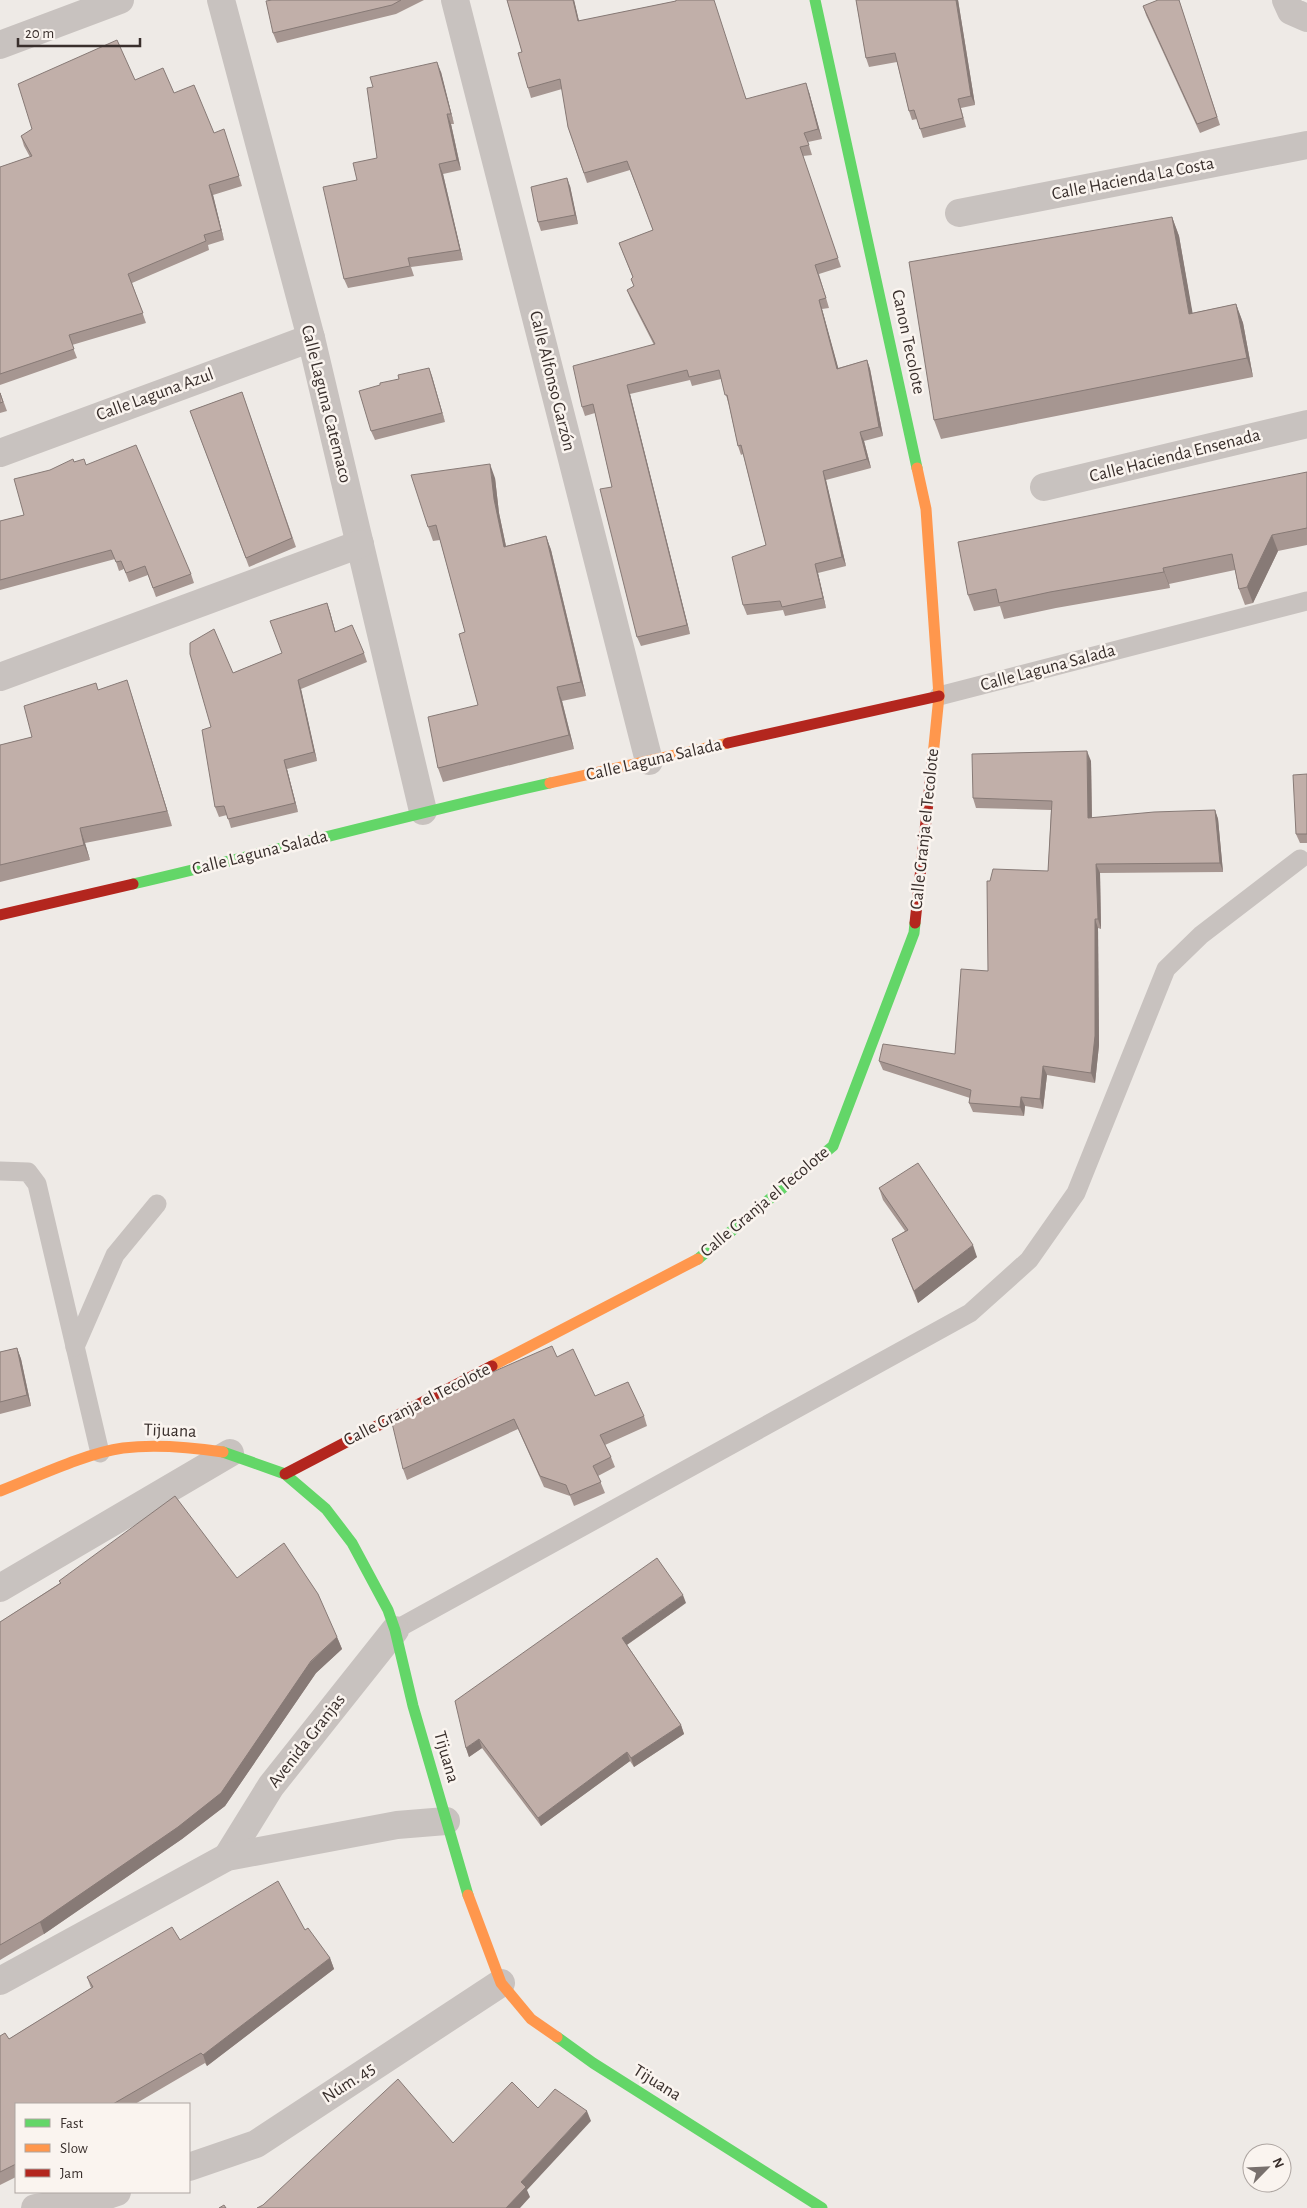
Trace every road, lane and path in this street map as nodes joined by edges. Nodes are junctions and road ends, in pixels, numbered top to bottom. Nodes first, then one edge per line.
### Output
1 (120, 0) edge
2 (221, 0) edge
3 (454, 0) edge
4 (816, 0) edge
5 (1286, 0) edge
6 (1307, 18) edge
7 (0, 45) edge
8 (1307, 145) edge
9 (959, 213) dead end
10 (311, 338) junction
11 (1307, 424) edge
12 (0, 453) edge
13 (1044, 488) dead end
14 (360, 544) junction
15 (1307, 601) edge
16 (0, 677) edge
17 (939, 696) junction
18 (649, 761) junction
19 (423, 811) junction
20 (1300, 860) dead end
21 (0, 915) edge
22 (0, 1172) edge
23 (157, 1204) dead end
24 (75, 1347) junction
25 (100, 1453) junction
26 (230, 1453) junction
27 (285, 1474) junction
28 (0, 1491) edge
29 (0, 1588) edge
30 (395, 1630) junction
31 (446, 1821) junction
32 (227, 1857) junction
33 (0, 1981) edge
34 (501, 1983) junction
35 (190, 2167) edge
36 (114, 2193) edge
37 (36, 2208) edge
38 (822, 2208) edge

1 - 7 street
2 - 10 street, Calle Laguna Catemaco
3 - 18 street, Calle Alfonso Garzón
4 - 17 street, Canon Tecolote
5 - 6 street
8 - 9 street, Calle Hacienda La Costa
10 - 12 street, Calle Laguna Azul
10 - 14 street, Calle Laguna Catemaco
11 - 13 street, Calle Hacienda Ensenada
14 - 16 street
14 - 19 street, Calle Laguna Catemaco
15 - 17 lane, Calle Laguna Salada
17 - 18 street, Calle Laguna Salada
17 - 27 street, Calle Granja el Tecolote
18 - 19 street, Calle Laguna Salada
19 - 21 street, Calle Laguna Salada
20 - 30 lane
22 - 24 lane
23 - 24 lane
24 - 25 lane
25 - 26 street, Tijuana
25 - 28 street, Tijuana
26 - 27 street, Tijuana
26 - 29 street
27 - 30 street, Tijuana
30 - 31 street, Tijuana
30 - 32 street, Avenida Granjas
31 - 32 street
31 - 34 street, Tijuana
32 - 33 street
34 - 35 street, Núm. 45
34 - 38 street, Tijuana
36 - 37 street

